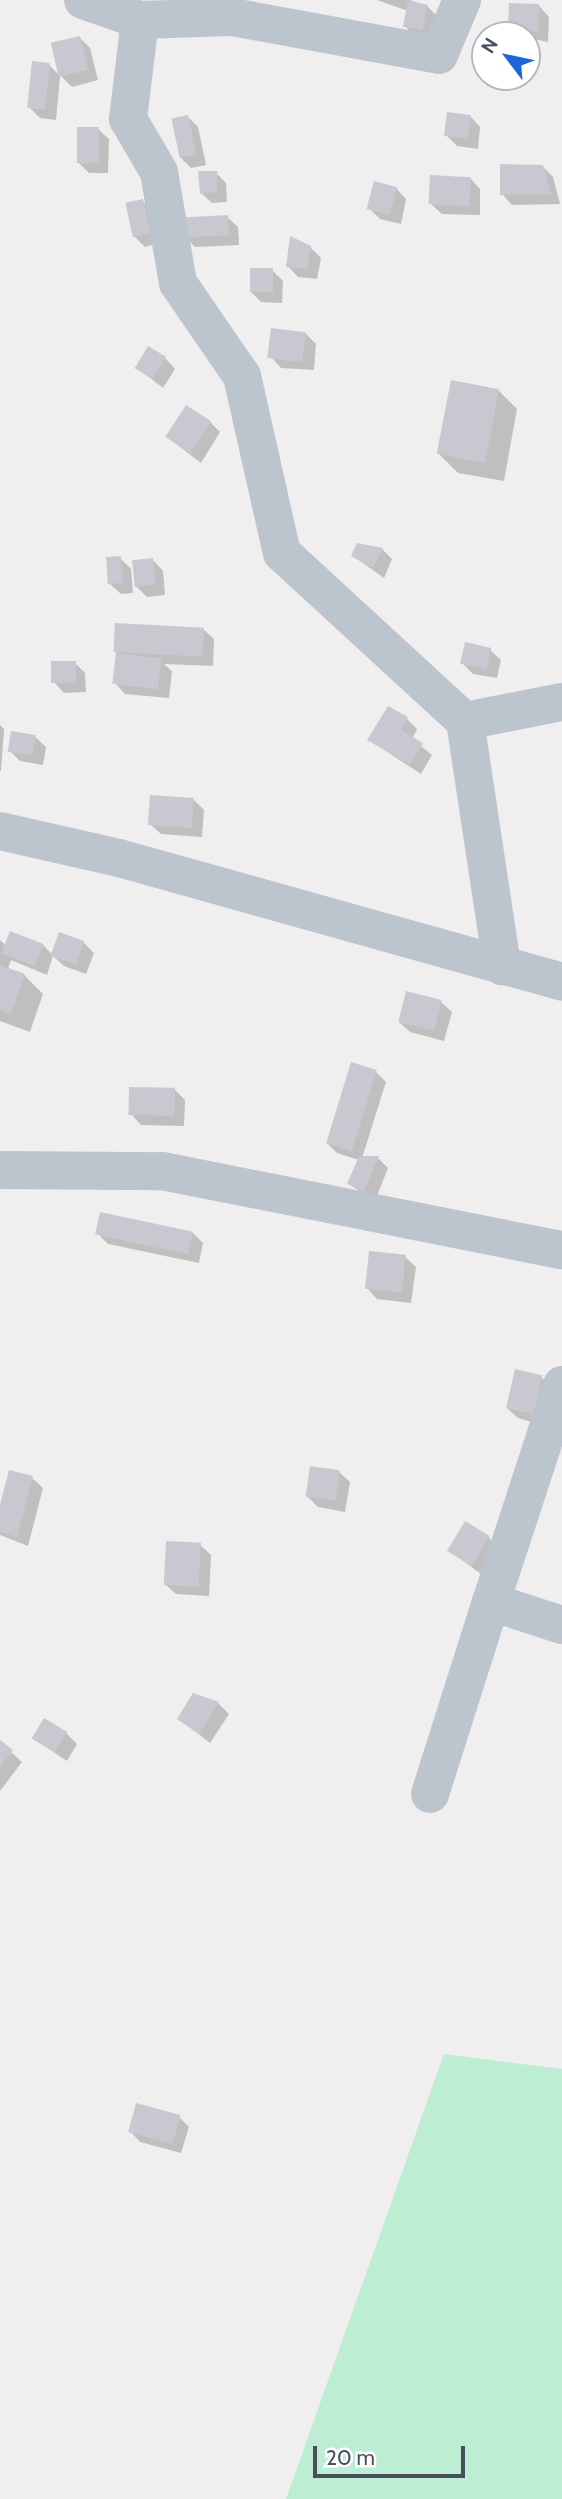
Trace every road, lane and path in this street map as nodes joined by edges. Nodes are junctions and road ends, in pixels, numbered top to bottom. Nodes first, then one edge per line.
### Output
1 (83, 0) edge
2 (462, 0) edge
3 (140, 20) junction
4 (562, 702) edge
5 (465, 721) junction
6 (0, 831) edge
7 (502, 965) junction
8 (562, 982) edge
9 (0, 1170) edge
10 (562, 1250) edge
11 (562, 1385) edge
12 (491, 1602) junction
13 (562, 1625) edge
14 (430, 1794) dead end

1 - 3 street
2 - 3 street
3 - 5 street
4 - 5 street
5 - 7 street
6 - 7 street
7 - 8 street
9 - 10 street
11 - 12 street
12 - 13 street
12 - 14 street

